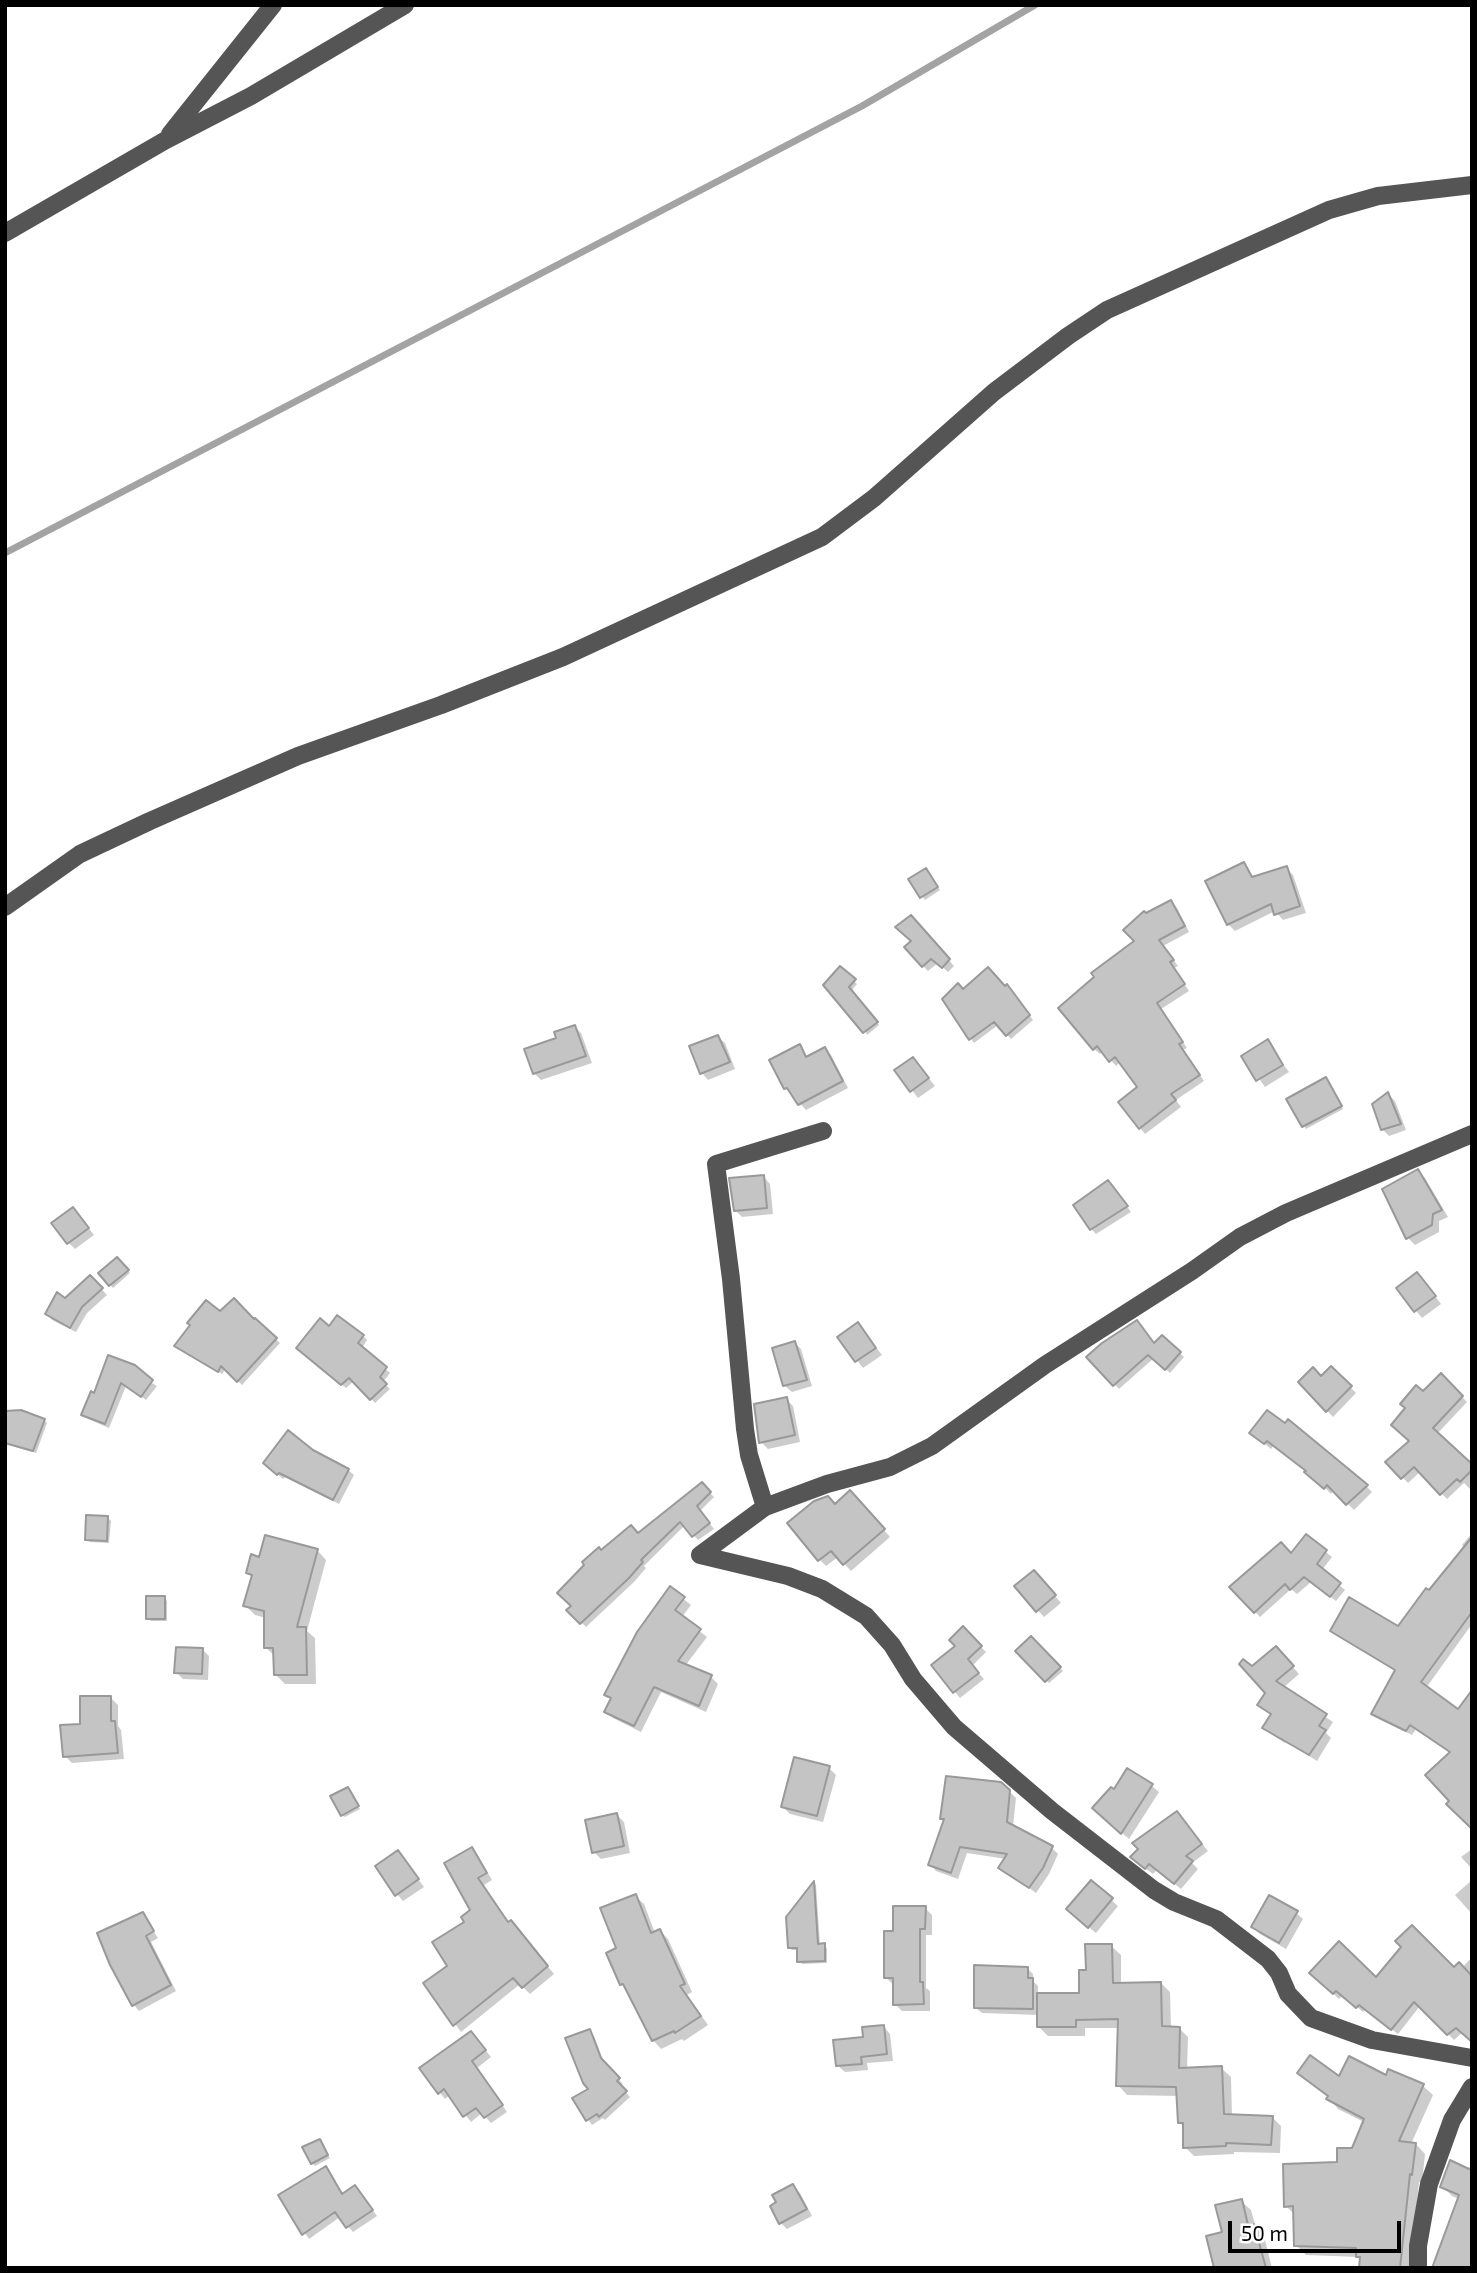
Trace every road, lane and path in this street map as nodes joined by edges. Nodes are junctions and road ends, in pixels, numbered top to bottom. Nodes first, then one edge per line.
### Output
1 (273, 5) edge
2 (405, 5) edge
3 (166, 139) junction
4 (1472, 185) edge
5 (5, 233) edge
6 (5, 907) edge
7 (823, 1131) dead end
8 (1472, 1134) edge
9 (765, 1507) junction
10 (1472, 2058) edge
11 (1472, 2087) edge
12 (1418, 2268) edge

1 - 3 street
2 - 3 street
3 - 5 street
4 - 6 street
7 - 9 street
8 - 9 street
9 - 10 street
11 - 12 street

